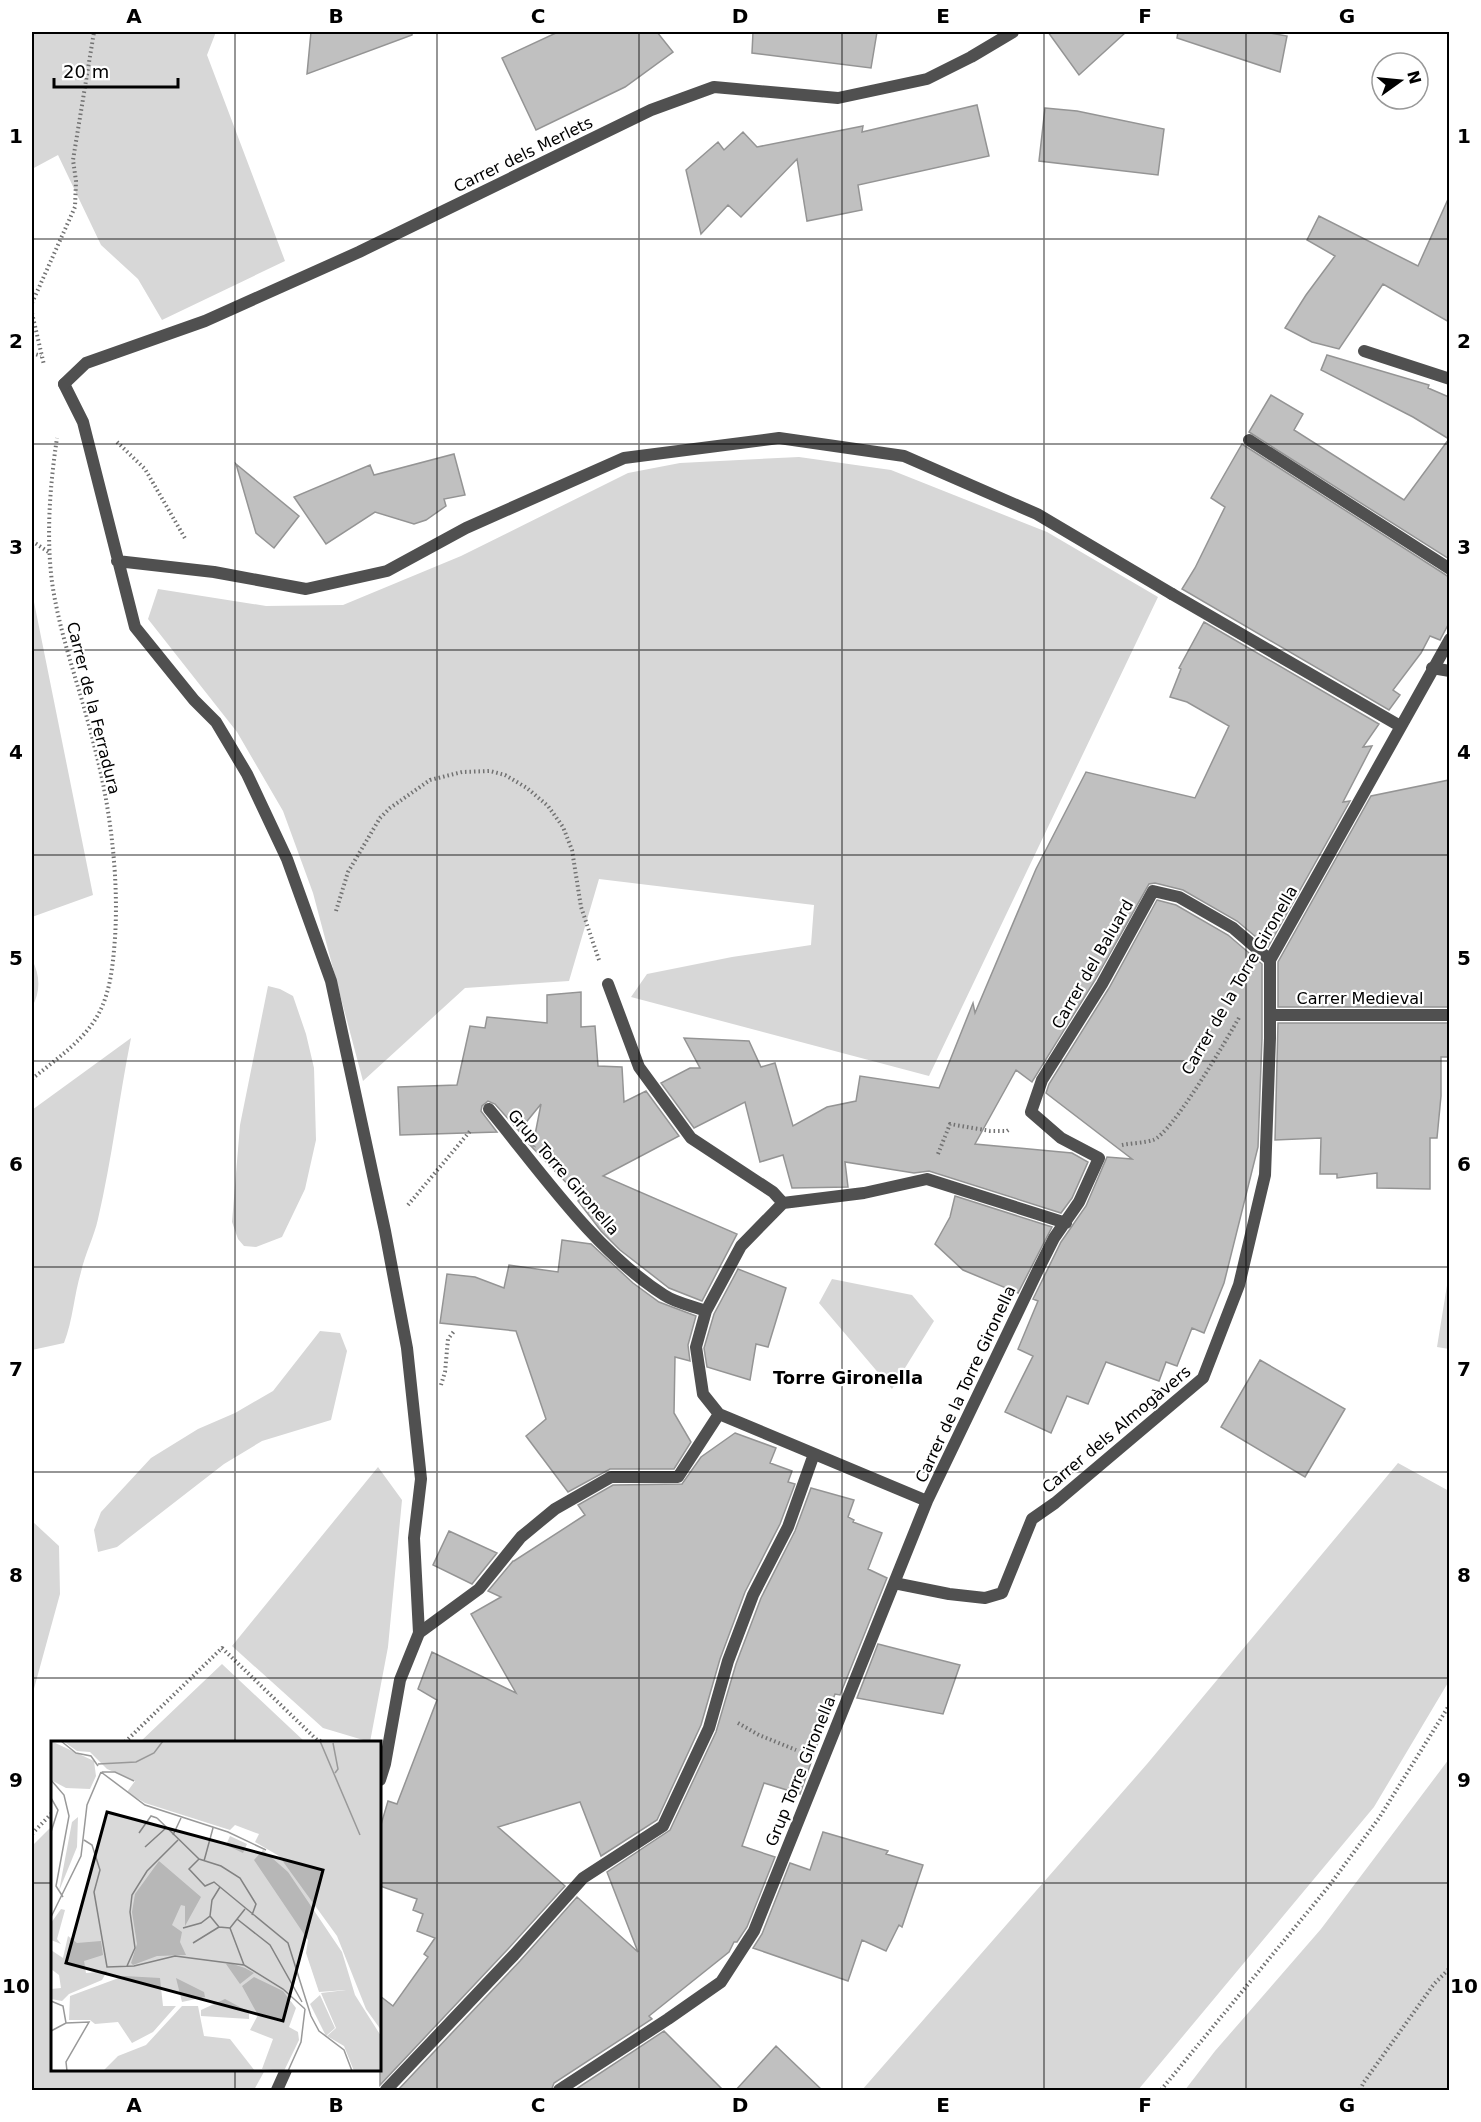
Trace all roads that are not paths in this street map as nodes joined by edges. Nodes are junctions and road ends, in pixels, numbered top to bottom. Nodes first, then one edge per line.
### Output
1 (1012, 32) edge
2 (1364, 351) dead end
3 (1449, 379) edge
4 (1249, 440) dead end
5 (117, 561) junction
6 (1449, 569) edge
7 (1449, 639) edge
8 (1432, 668) junction
9 (1449, 671) edge
10 (1400, 726) junction
11 (1270, 960) junction
12 (608, 984) road end
13 (1270, 1015) junction
14 (1449, 1015) edge
15 (489, 1109) road end
16 (1099, 1158) joint
17 (783, 1203) junction
18 (1066, 1223) junction
19 (706, 1311) junction
20 (719, 1414) junction
21 (814, 1454) junction
22 (927, 1501) junction
23 (894, 1583) junction
24 (419, 1632) junction
25 (381, 1777) edge
26 (286, 2071) edge
27 (277, 2091) edge
28 (386, 2091) edge
29 (559, 2091) edge

1 - 5 street, Carrer dels Merlets
2 - 3 street
4 - 6 street
5 - 10 street
5 - 24 street
7 - 8 street, Carrer de la Torre Gironella
8 - 9 street
8 - 10 street, Carrer de la Torre Gironella
10 - 11 street, Carrer de la Torre Gironella
11 - 13 street, Carrer dels Almogàvers
11 - 16 street, Carrer del Baluard
12 - 17 street
13 - 14 street, Carrer Medieval
13 - 23 street, Carrer dels Almogàvers
15 - 19 street, Grup Torre Gironella
16 - 18 street, Carrer de la Torre Gironella
17 - 18 street
17 - 19 street
18 - 22 street, Carrer de la Torre Gironella
19 - 20 street
20 - 21 street
20 - 24 street
21 - 22 street
21 - 28 street
22 - 23 street, Grup Torre Gironella
23 - 29 street, Grup Torre Gironella
24 - 25 street
26 - 27 street

